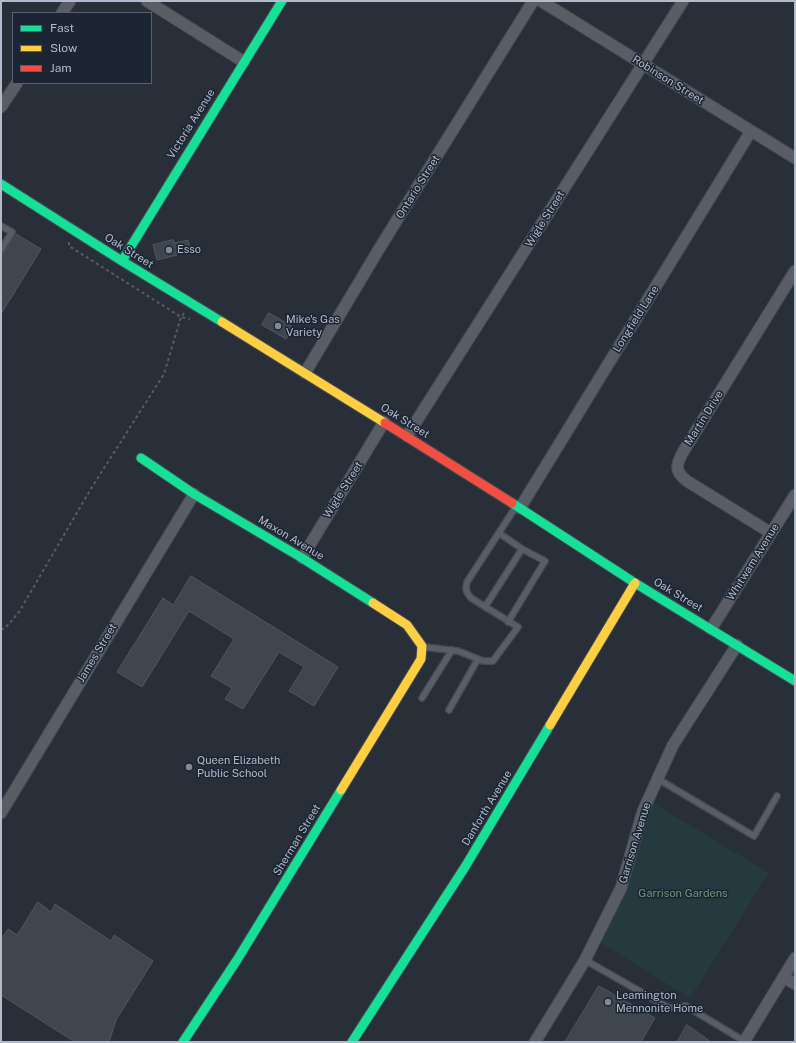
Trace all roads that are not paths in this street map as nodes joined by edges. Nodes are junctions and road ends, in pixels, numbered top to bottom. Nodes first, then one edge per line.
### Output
1 (70, 1) edge
2 (147, 1) edge
3 (282, 1) edge
4 (533, 1) edge
5 (541, 1) edge
6 (683, 1) edge
7 (63, 12) edge
8 (244, 62) junction
9 (642, 64) junction
10 (16, 84) edge
11 (1, 108) edge
12 (751, 131) junction
13 (795, 158) edge
14 (2, 186) edge
15 (1, 226) edge
16 (1, 250) edge
17 (122, 261) junction
18 (795, 271) edge
19 (305, 373) junction
20 (384, 422) junction
21 (407, 436) junction
22 (141, 458) dead end
23 (194, 494) junction
24 (795, 495) edge
25 (518, 507) junction
26 (499, 533) junction
27 (771, 533) junction
28 (522, 549) junction
29 (302, 558) junction
30 (635, 583) junction
31 (485, 607) junction
32 (508, 622) junction
33 (711, 629) junction
34 (737, 645) junction
35 (422, 646) junction
36 (452, 650) junction
37 (478, 659) junction
38 (795, 681) edge
39 (422, 698) dead end
40 (449, 710) dead end
41 (658, 779) junction
42 (777, 796) dead end
43 (1, 813) edge
44 (795, 958) edge
45 (585, 960) junction
46 (783, 977) junction
47 (795, 984) edge
48 (183, 1042) edge
49 (352, 1042) edge
50 (536, 1042) edge
51 (744, 1042) edge

1 - 7 street
2 - 8 street
3 - 8 street, Victoria Avenue
4 - 19 street, Ontario Street
5 - 9 street, Robinson Street
6 - 9 street, Wigle Street
8 - 17 street, Victoria Avenue
9 - 12 street, Robinson Street
9 - 21 street, Wigle Street
10 - 11 street
12 - 13 street, Robinson Street
12 - 25 street, Longfield Lane
14 - 17 street, Oak Street
15 - 16 lane
17 - 19 street, Oak Street
18 - 27 street, Martin Drive
19 - 20 street, Oak Street
20 - 21 street, Oak Street
20 - 29 street, Wigle Street
21 - 25 street, Oak Street
22 - 23 street, Maxon Avenue
23 - 29 street, Maxon Avenue
23 - 43 street, James Street
24 - 27 street, Whitwam Avenue
25 - 26 lane
25 - 30 street, Oak Street
26 - 28 lane
26 - 31 lane
27 - 33 street, Whitwam Avenue
28 - 31 lane
28 - 32 lane
29 - 35 street, Maxon Avenue
30 - 33 street, Oak Street
30 - 49 street, Danforth Avenue
31 - 32 lane
32 - 37 lane
33 - 34 street, Oak Street
34 - 38 street, Oak Street
34 - 41 street, Garrison Avenue
35 - 36 lane
35 - 48 street, Sherman Street
36 - 37 lane
36 - 39 lane
37 - 40 lane
41 - 42 lane
41 - 45 street, Garrison Avenue
44 - 46 street
45 - 50 street, Garrison Avenue
45 - 51 lane
46 - 47 street
46 - 51 street

